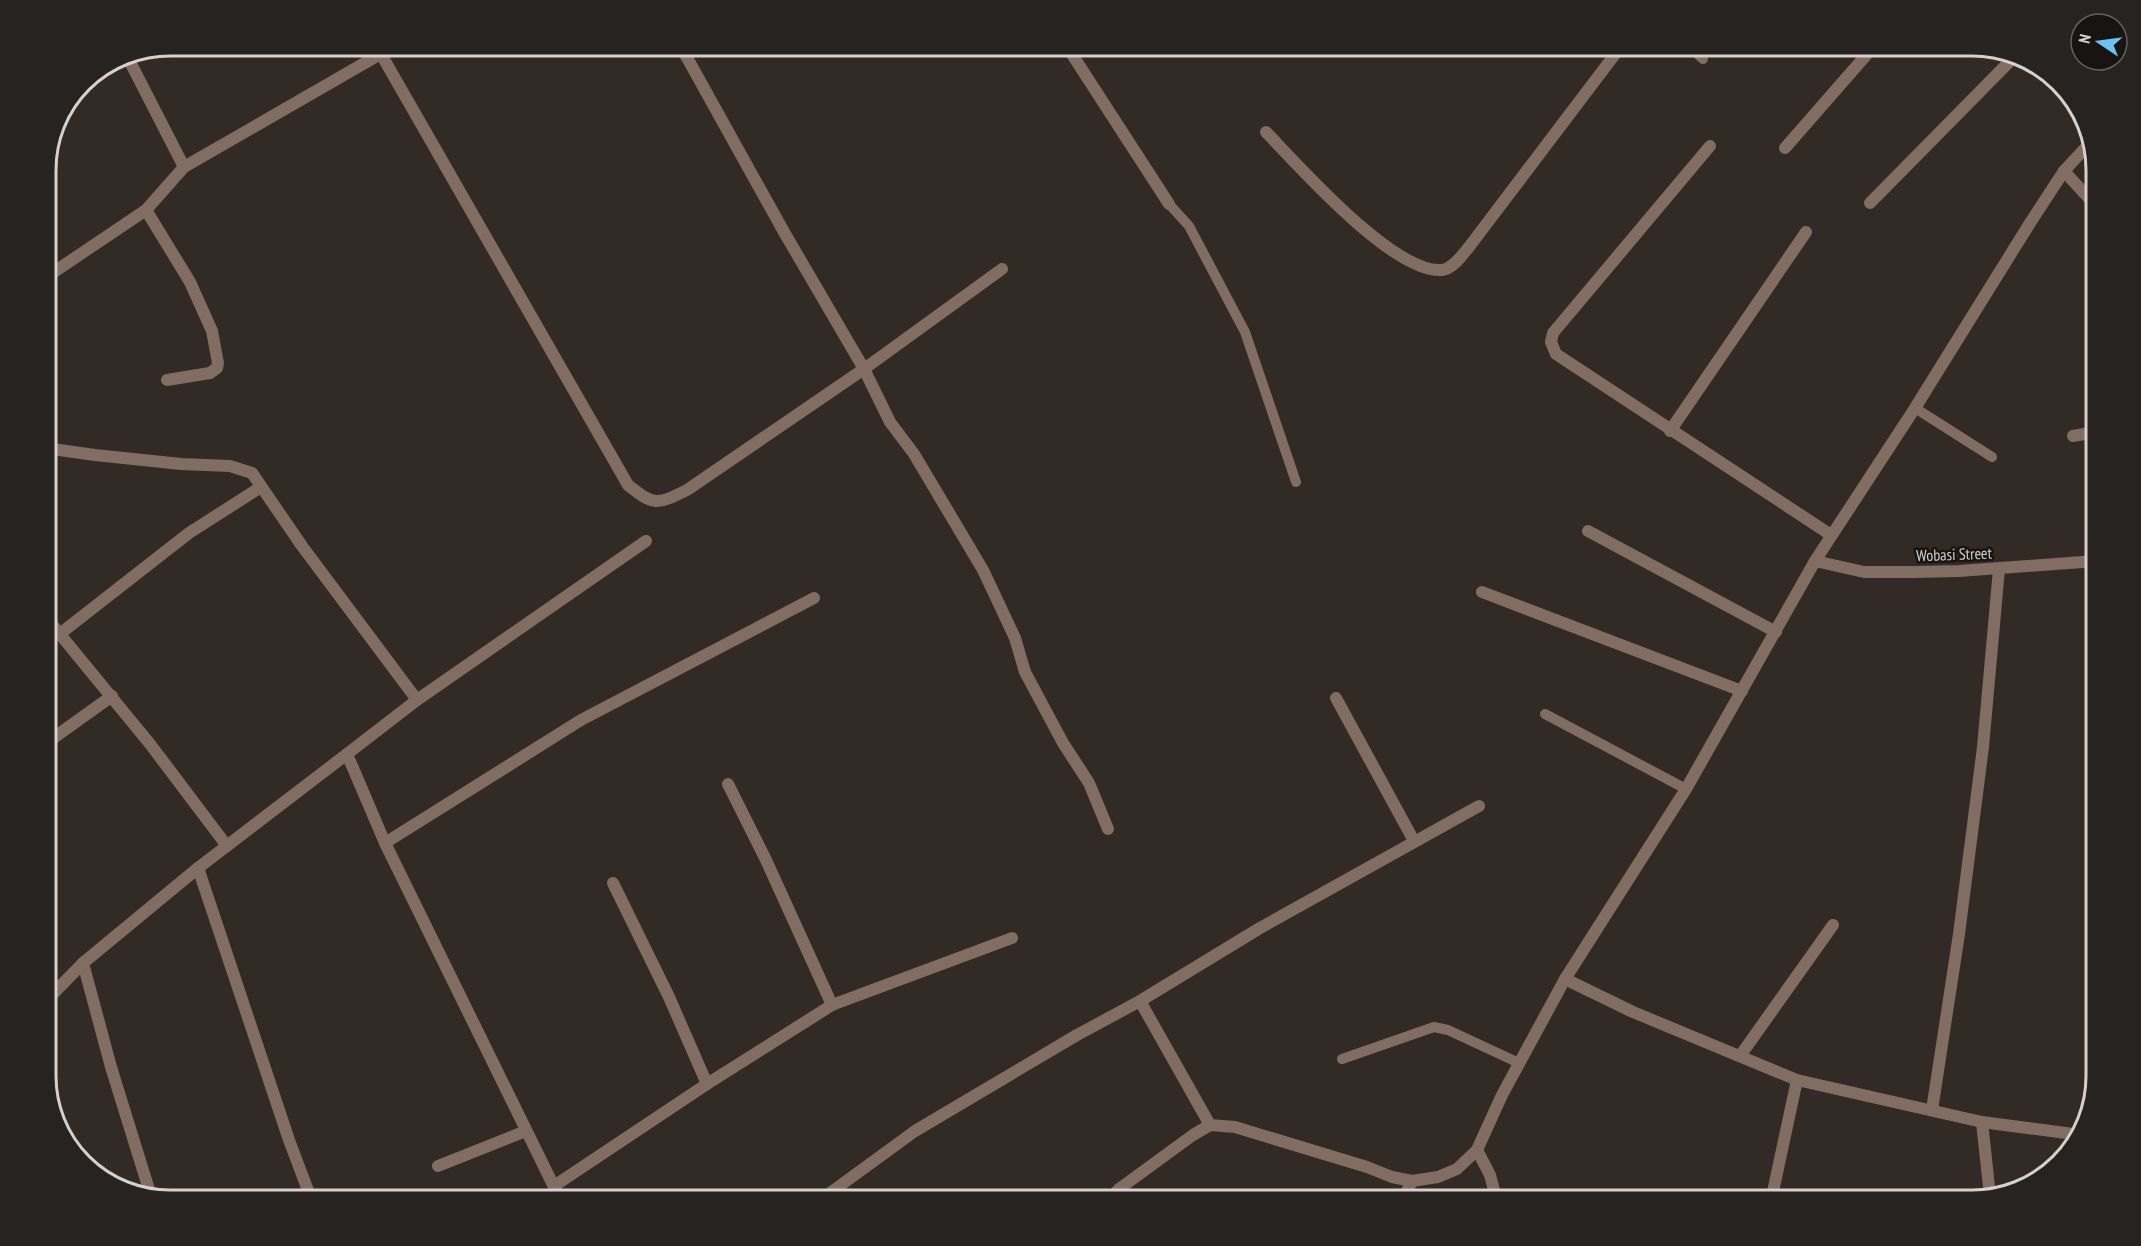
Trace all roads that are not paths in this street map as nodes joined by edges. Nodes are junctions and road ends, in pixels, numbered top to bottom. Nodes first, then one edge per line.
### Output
1 (378, 56) edge
2 (382, 56) edge
3 (686, 56) edge
4 (1073, 56) edge
5 (1614, 56) edge
6 (1700, 56) edge
7 (1865, 56) edge
8 (1703, 59) dead end
9 (130, 62) edge
10 (2010, 62) edge
11 (1266, 132) dead end
12 (1710, 146) dead end
13 (1785, 148) dead end
14 (2083, 150) edge
15 (184, 167) junction
16 (2064, 171) junction
17 (2085, 194) edge
18 (1870, 203) dead end
19 (1169, 204) joint
20 (146, 210) junction
21 (1806, 232) dead end
22 (1002, 268) dead end
23 (56, 271) edge
24 (864, 369) junction
25 (167, 380) dead end
26 (1915, 408) junction
27 (1670, 431) junction
28 (2085, 434) edge
29 (2073, 436) dead end
30 (56, 450) edge
31 (1992, 457) dead end
32 (1296, 482) dead end
33 (261, 487) junction
34 (1588, 531) dead end
35 (1831, 535) junction
36 (646, 541) dead end
37 (1815, 561) junction
38 (2085, 562) edge
39 (1999, 569) junction
40 (1482, 592) dead end
41 (814, 598) dead end
42 (56, 627) edge
43 (1776, 632) junction
44 (62, 633) junction
45 (1742, 691) junction
46 (111, 696) junction
47 (1336, 698) dead end
48 (417, 700) junction
49 (1545, 714) dead end
50 (56, 736) edge
51 (347, 754) junction
52 (728, 784) dead end
53 (1686, 789) junction
54 (1479, 806) dead end
55 (1108, 829) dead end
56 (1414, 841) junction
57 (385, 843) junction
58 (227, 846) junction
59 (198, 868) junction
60 (613, 883) dead end
61 (1833, 925) dead end
62 (1012, 938) dead end
63 (83, 963) junction
64 (1565, 979) junction
65 (56, 991) edge
66 (1140, 1002) junction
67 (832, 1005) junction
68 (1740, 1056) junction
69 (1342, 1059) dead end
70 (1519, 1064) junction
71 (1797, 1080) junction
72 (706, 1084) junction
73 (1932, 1110) junction
74 (1982, 1122) junction
75 (1210, 1125) junction
76 (526, 1131) junction
77 (2070, 1134) edge
78 (1477, 1150) junction
79 (438, 1166) dead end
80 (1412, 1181) junction
81 (554, 1186) junction
82 (149, 1189) edge
83 (308, 1190) edge
84 (556, 1190) edge
85 (834, 1190) edge
86 (1118, 1190) edge
87 (1408, 1190) edge
88 (1494, 1190) edge
89 (1773, 1190) edge
90 (1989, 1190) edge

1 - 15 street
2 - 24 street
3 - 24 street
4 - 19 street
5 - 11 street
6 - 8 lane
7 - 13 street
9 - 15 street
10 - 18 street
12 - 27 street
14 - 16 street
15 - 20 street
16 - 17 street
16 - 26 street
19 - 32 lane
20 - 23 street
20 - 25 street
21 - 27 street
22 - 24 street
24 - 55 street
26 - 31 lane
26 - 35 street
27 - 35 street
28 - 29 street
30 - 33 street
33 - 44 street
33 - 48 street
34 - 43 street
35 - 37 street
36 - 48 street
37 - 39 street, Wobasi Street
37 - 43 street
38 - 39 street, Wobasi Street
39 - 73 street
40 - 45 street
41 - 57 street
42 - 44 street
43 - 45 street
44 - 46 street
45 - 53 street
46 - 50 street
46 - 58 street
47 - 56 street
48 - 51 street
49 - 53 lane
51 - 57 street
51 - 58 street
52 - 67 street
53 - 64 street
54 - 56 street
56 - 66 street
57 - 76 street
58 - 59 street
59 - 63 street
59 - 83 street
60 - 72 street
61 - 68 street
62 - 67 street
63 - 65 street
63 - 82 street
64 - 68 street
64 - 70 street
66 - 75 street
66 - 85 street
67 - 72 street
68 - 71 street
69 - 70 lane
70 - 78 street
71 - 73 street
71 - 89 street
72 - 81 street
73 - 74 street
74 - 77 street
74 - 90 street
75 - 80 street
75 - 86 street
76 - 79 street
76 - 81 street
78 - 80 street
78 - 88 street
80 - 87 street
81 - 84 street

